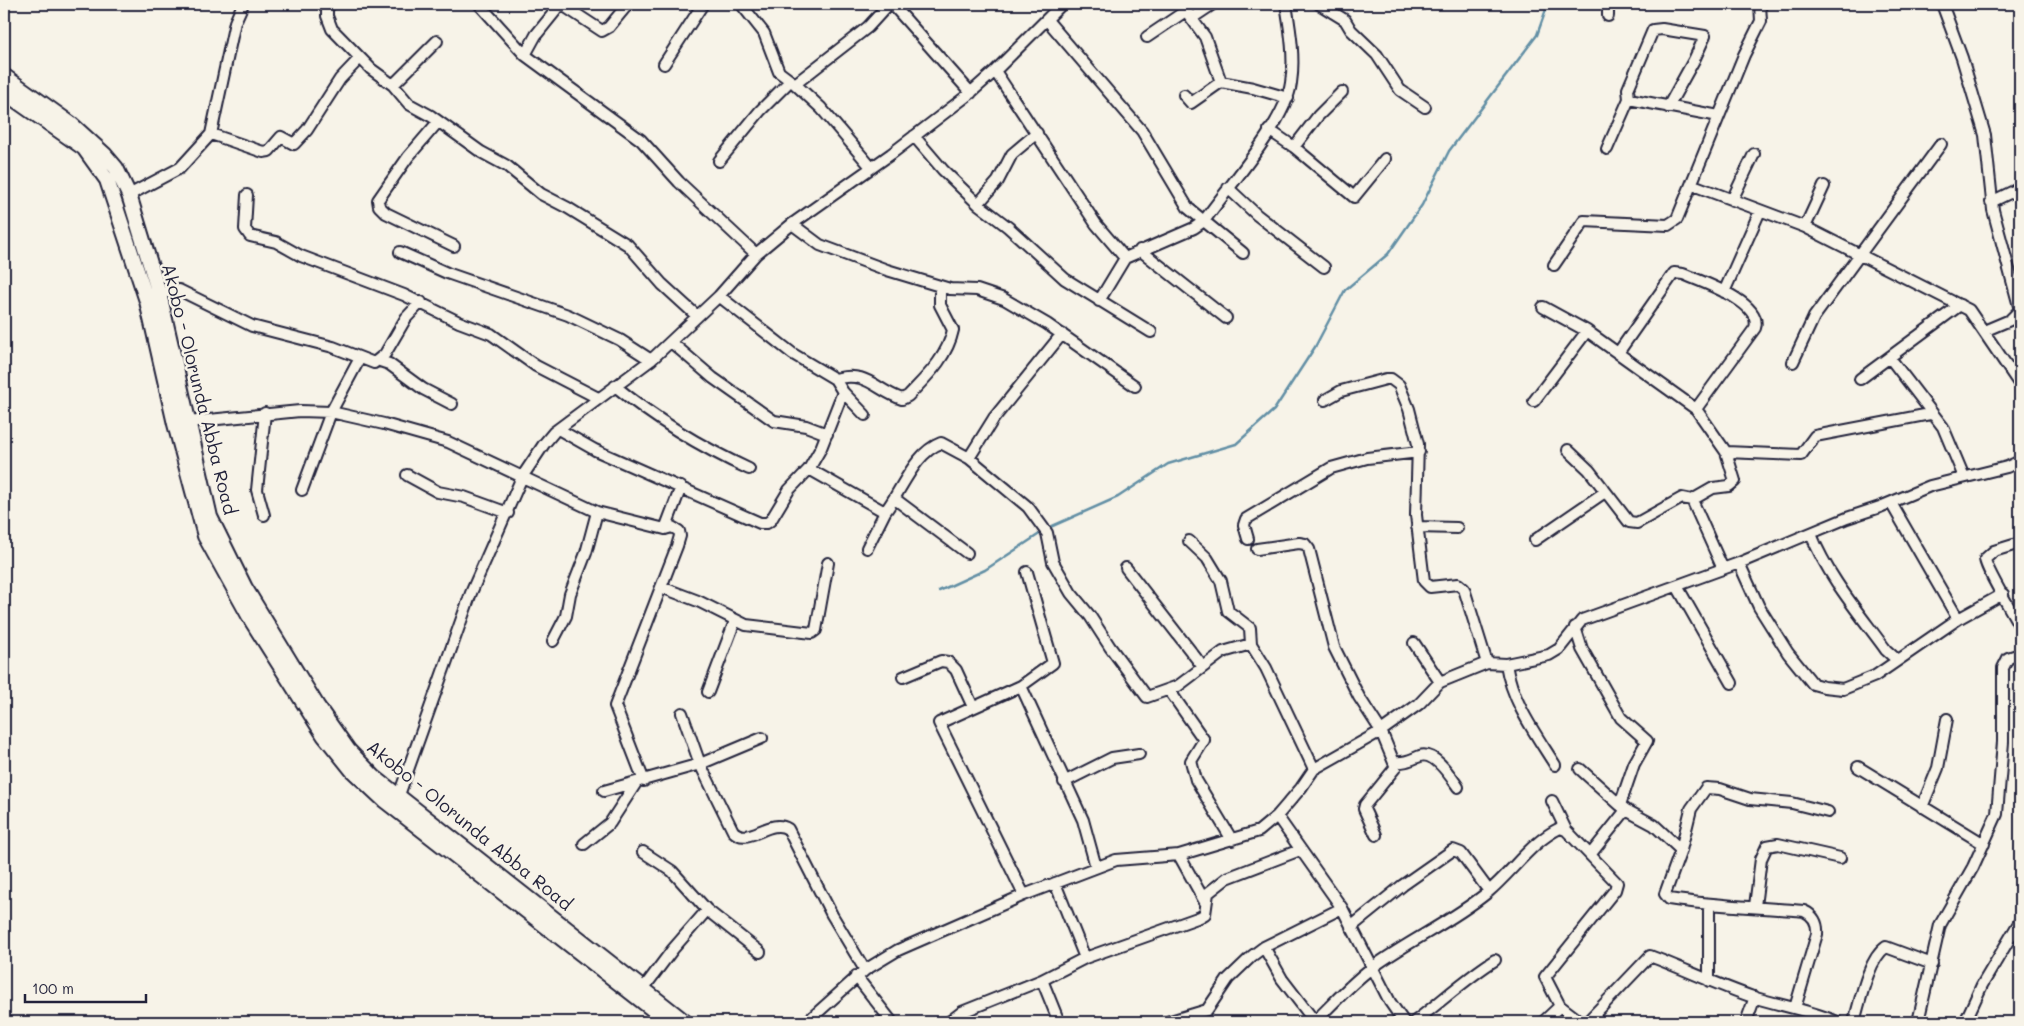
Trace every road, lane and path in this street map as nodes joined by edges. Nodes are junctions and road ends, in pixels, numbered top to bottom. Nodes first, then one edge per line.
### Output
1 (243, 4) edge
2 (331, 4) edge
3 (478, 4) edge
4 (561, 4) edge
5 (628, 4) edge
6 (703, 4) edge
7 (741, 4) edge
8 (890, 4) edge
9 (1062, 4) edge
10 (1213, 4) edge
11 (1286, 4) edge
12 (1319, 4) edge
13 (1608, 4) edge
14 (1760, 4) edge
15 (1942, 4) edge
16 (1187, 11) edge
17 (1608, 16) dead end
18 (1047, 20) junction
19 (1148, 37) dead end
20 (436, 41) dead end
21 (525, 55) junction
22 (360, 58) junction
23 (664, 64) dead end
24 (996, 71) junction
25 (4, 76) edge
26 (1221, 82) junction
27 (793, 83) junction
28 (393, 85) junction
29 (4, 92) edge
30 (1342, 92) dead end
31 (971, 93) junction
32 (1184, 94) dead end
33 (1288, 98) junction
34 (1629, 99) junction
35 (1426, 107) dead end
36 (1668, 107) junction
37 (1719, 116) junction
38 (438, 122) junction
39 (1269, 130) junction
40 (1037, 133) junction
41 (211, 134) junction
42 (914, 136) junction
43 (1941, 144) dead end
44 (1294, 147) junction
45 (1607, 148) dead end
46 (1754, 154) dead end
47 (1386, 159) dead end
48 (719, 161) dead end
49 (871, 166) junction
50 (1693, 185) junction
51 (1824, 186) dead end
52 (1228, 188) junction
53 (2020, 188) edge
54 (129, 195) junction
55 (247, 195) dead end
56 (1732, 200) junction
57 (1991, 202) junction
58 (978, 204) junction
59 (1760, 210) junction
60 (1204, 221) junction
61 (792, 224) junction
62 (1805, 227) junction
63 (454, 246) dead end
64 (1140, 250) junction
65 (400, 252) dead end
66 (1242, 253) dead end
67 (756, 254) junction
68 (1860, 254) junction
69 (1125, 258) junction
70 (1554, 265) dead end
71 (1324, 267) dead end
72 (940, 286) junction
73 (1724, 292) junction
74 (158, 293) junction
75 (719, 296) junction
76 (1099, 301) junction
77 (421, 302) junction
78 (1960, 304) junction
79 (1543, 307) dead end
80 (697, 316) junction
81 (1226, 318) dead end
82 (1984, 330) junction
83 (1587, 331) junction
84 (1151, 332) dead end
85 (1062, 334) junction
86 (671, 342) junction
87 (1618, 354) junction
88 (360, 358) junction
89 (1890, 358) junction
90 (380, 360) junction
91 (651, 360) junction
92 (1793, 362) dead end
93 (835, 379) junction
94 (1860, 380) dead end
95 (2020, 384) edge
96 (615, 386) junction
97 (1135, 386) dead end
98 (843, 392) junction
99 (598, 398) junction
100 (1325, 400) dead end
101 (1534, 401) dead end
102 (452, 404) dead end
103 (1696, 409) junction
104 (331, 412) junction
105 (265, 413) junction
106 (865, 415) dead end
107 (1933, 415) junction
108 (188, 422) junction
109 (558, 429) junction
110 (827, 434) junction
111 (1568, 450) dead end
112 (1419, 452) junction
113 (1726, 452) junction
114 (969, 458) junction
115 (2020, 461) edge
116 (749, 469) dead end
117 (809, 469) junction
118 (407, 475) dead end
119 (522, 477) junction
120 (1964, 477) junction
121 (681, 488) junction
122 (302, 490) dead end
123 (1605, 492) junction
124 (895, 499) junction
125 (1695, 499) junction
126 (1890, 503) junction
127 (597, 512) junction
128 (885, 512) junction
129 (508, 513) junction
130 (264, 515) dead end
131 (1417, 527) junction
132 (1457, 528) dead end
133 (664, 529) junction
134 (1810, 534) junction
135 (1248, 539) dead end
136 (1535, 540) dead end
137 (1189, 541) dead end
138 (2020, 543) edge
139 (867, 548) dead end
140 (1257, 548) dead end
141 (966, 553) dead end
142 (828, 563) dead end
143 (1739, 563) junction
144 (1126, 568) dead end
145 (1723, 569) junction
146 (1027, 572) dead end
147 (1677, 586) junction
148 (661, 587) junction
149 (240, 590) junction
150 (2003, 594) junction
151 (1958, 619) junction
152 (735, 621) junction
153 (1575, 627) junction
154 (2020, 627) edge
155 (553, 641) dead end
156 (1414, 643) dead end
157 (1251, 644) junction
158 (2020, 654) edge
159 (1896, 660) junction
160 (1487, 663) junction
161 (1506, 664) junction
162 (1203, 668) junction
163 (903, 677) dead end
164 (1440, 682) junction
165 (1732, 683) dead end
166 (1021, 686) junction
167 (1169, 690) junction
168 (708, 692) dead end
169 (974, 707) junction
170 (682, 713) dead end
171 (1947, 719) dead end
172 (1381, 731) junction
173 (762, 738) dead end
174 (1139, 754) dead end
175 (1394, 762) junction
176 (700, 764) junction
177 (1555, 765) dead end
178 (1858, 767) dead end
179 (1314, 769) junction
180 (1580, 769) dead end
181 (640, 782) junction
182 (1064, 782) junction
183 (1458, 786) dead end
184 (604, 791) dead end
185 (399, 796) junction
186 (1552, 801) dead end
187 (1922, 807) junction
188 (1623, 808) junction
189 (1828, 812) dead end
190 (1276, 816) junction
191 (1566, 830) junction
192 (1376, 835) dead end
193 (1232, 840) junction
194 (584, 844) dead end
195 (1984, 844) junction
196 (1300, 850) junction
197 (1681, 850) junction
198 (643, 852) dead end
199 (1179, 855) junction
200 (1590, 855) junction
201 (1840, 858) dead end
202 (1096, 867) junction
203 (1055, 883) junction
204 (1489, 891) junction
205 (1024, 895) junction
206 (1205, 902) junction
207 (1709, 905) junction
208 (1756, 906) junction
209 (1342, 908) junction
210 (707, 910) junction
211 (2020, 921) edge
212 (1351, 927) junction
213 (1264, 947) junction
214 (760, 952) dead end
215 (1085, 958) junction
216 (1495, 960) dead end
217 (1932, 964) junction
218 (1372, 968) junction
219 (860, 973) junction
220 (1042, 980) junction
221 (1709, 981) junction
222 (643, 989) junction
223 (1755, 997) junction
224 (1560, 1006) junction
225 (1795, 1008) junction
226 (1820, 1019) edge
227 (669, 1022) edge
228 (685, 1022) edge
229 (807, 1022) edge
230 (892, 1022) edge
231 (949, 1022) edge
232 (1060, 1022) edge
233 (1167, 1022) edge
234 (1314, 1022) edge
235 (1404, 1022) edge
236 (1414, 1022) edge
237 (1543, 1022) edge
238 (1581, 1022) edge
239 (1587, 1022) edge
240 (1746, 1022) edge
241 (1837, 1022) edge
242 (1854, 1022) edge
243 (1918, 1022) edge
244 (1965, 1022) edge

1 - 41 street
2 - 22 street
3 - 21 street
4 - 5 street
4 - 21 street
6 - 23 street
7 - 27 street
8 - 27 street
8 - 31 street
9 - 18 street
10 - 16 street
11 - 33 street
12 - 35 street
13 - 17 street
14 - 37 street
15 - 57 street
16 - 19 street
16 - 26 street
18 - 24 street
18 - 60 street
20 - 28 street
21 - 67 street
22 - 28 street
22 - 41 street
24 - 31 street
24 - 40 street
25 - 54 main road, Akobo - Olorunda Abba Road
26 - 32 street
26 - 33 street
27 - 48 street
27 - 49 street
28 - 38 street
29 - 149 main road, Akobo - Olorunda Abba Road
30 - 44 street
31 - 42 street
33 - 39 street
34 - 36 street
34 - 36 street
34 - 45 street
36 - 37 street
37 - 50 street
38 - 63 street
38 - 80 street
39 - 44 street
39 - 52 street
40 - 58 street
40 - 69 street
41 - 54 street
42 - 49 street
42 - 58 street
43 - 68 street
44 - 47 street
46 - 56 street
49 - 61 street
50 - 56 street
50 - 70 street
51 - 62 street
52 - 60 street
52 - 71 street
53 - 57 street
54 - 74 main road, Akobo - Olorunda Abba Road
55 - 77 street
56 - 59 street
57 - 82 street
58 - 76 street
59 - 62 street
59 - 73 street
60 - 64 street
60 - 66 street
61 - 67 street
61 - 72 street
62 - 68 street
64 - 69 street
64 - 81 street
65 - 91 street
67 - 75 street
68 - 78 street
68 - 92 street
69 - 76 street
72 - 85 street
72 - 93 street
73 - 87 street
73 - 103 street
74 - 88 street
74 - 108 main road, Akobo - Olorunda Abba Road
75 - 80 street
75 - 93 street
76 - 84 street
77 - 90 street
77 - 99 street
78 - 82 street
78 - 89 street
79 - 83 street
80 - 86 street
82 - 95 street
83 - 87 street
83 - 101 street
85 - 97 street
85 - 114 street
86 - 91 street
86 - 110 street
87 - 103 street
88 - 90 street
88 - 104 street
89 - 94 street
89 - 107 street
90 - 102 street
91 - 96 street
93 - 98 street
96 - 99 street
96 - 116 street
98 - 106 street
98 - 110 street
99 - 109 street
100 - 112 street
103 - 113 street
104 - 105 street
104 - 119 street
104 - 122 street
105 - 108 street
105 - 130 street
107 - 113 street
107 - 120 street
108 - 149 main road, Akobo - Olorunda Abba Road
109 - 119 street
109 - 121 street
110 - 117 street
111 - 123 street
112 - 131 street
112 - 135 street
113 - 125 street
114 - 124 street
114 - 167 street
115 - 120 street
117 - 121 street
117 - 128 street
118 - 129 street
119 - 127 street
119 - 129 street
120 - 126 street
121 - 133 street
123 - 125 street
123 - 136 street
124 - 128 street
124 - 141 street
125 - 145 street
126 - 134 street
126 - 151 street
127 - 133 street
127 - 155 street
128 - 139 street
129 - 185 street
131 - 132 street
131 - 160 street
133 - 148 street
134 - 143 street
134 - 159 street
137 - 157 street
138 - 150 street
140 - 172 street
142 - 152 street
143 - 145 street
143 - 159 street
144 - 162 street
145 - 147 street
146 - 166 street
147 - 153 street
147 - 165 street
148 - 152 street
148 - 181 street
149 - 185 main road, Akobo - Olorunda Abba Road
149 - 227 main road, Akobo - Olorunda Abba Road
150 - 151 street
150 - 154 street
151 - 159 street
152 - 168 street
153 - 161 street
153 - 188 street
156 - 164 street
157 - 162 street
157 - 179 street
158 - 195 street
160 - 161 street
160 - 164 street
161 - 177 street
162 - 167 street
163 - 169 street
164 - 172 street
166 - 169 street
166 - 182 street
167 - 193 street
169 - 205 street
170 - 176 street
171 - 187 street
172 - 175 street
172 - 179 street
173 - 176 street
174 - 182 street
175 - 183 street
175 - 192 street
176 - 181 street
176 - 219 street
178 - 187 street
179 - 190 street
180 - 188 street
181 - 184 street
181 - 194 street
182 - 202 street
185 - 222 main road, Akobo - Olorunda Abba Road
186 - 191 street
187 - 195 street
188 - 197 street
188 - 200 street
189 - 197 street
190 - 193 street
190 - 196 street
191 - 200 street
191 - 204 street
193 - 199 street
195 - 217 street
196 - 206 street
196 - 209 street
197 - 207 street
198 - 210 street
199 - 202 street
199 - 206 street
200 - 224 street
201 - 208 street
202 - 203 street
203 - 205 street
203 - 215 street
204 - 212 street
204 - 218 street
205 - 219 street
206 - 215 street
207 - 208 street
207 - 221 street
208 - 225 street
209 - 212 street
209 - 213 street
210 - 214 street
210 - 222 street
211 - 244 street
212 - 218 street
213 - 233 street
213 - 234 street
215 - 220 street
216 - 236 street
217 - 242 street
217 - 243 street
218 - 234 street
218 - 235 street
219 - 229 street
219 - 230 street
220 - 231 street
220 - 232 street
221 - 223 street
221 - 239 street
222 - 228 main road, Akobo - Olorunda Abba Road
223 - 225 street
223 - 240 street
224 - 237 street
224 - 238 street
225 - 226 street
226 - 241 street

